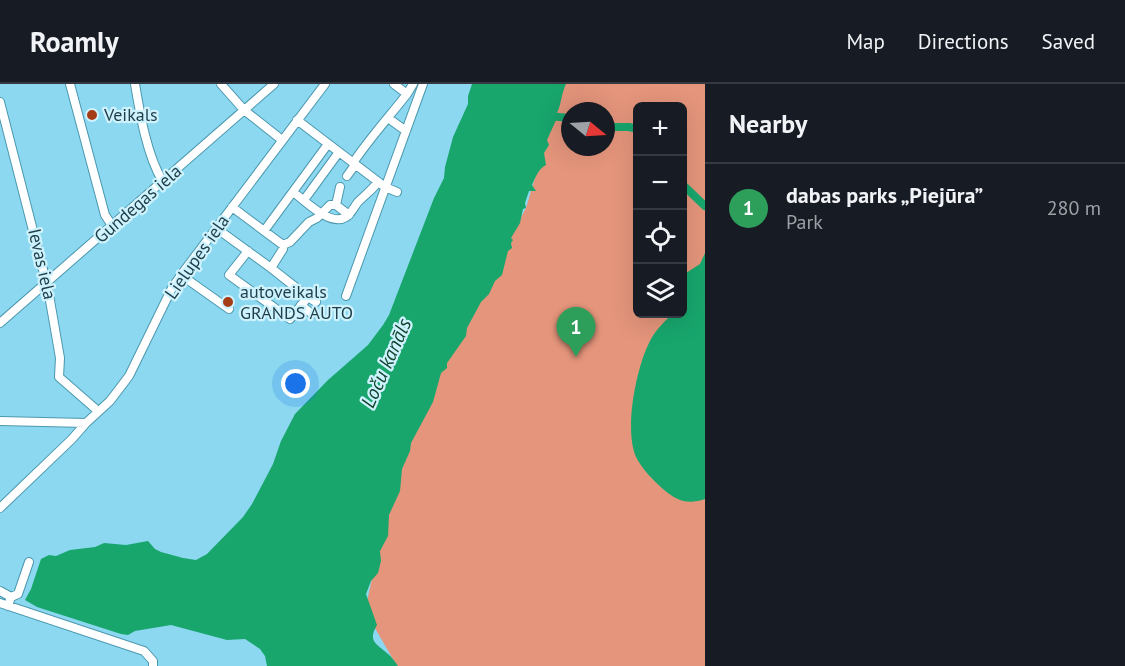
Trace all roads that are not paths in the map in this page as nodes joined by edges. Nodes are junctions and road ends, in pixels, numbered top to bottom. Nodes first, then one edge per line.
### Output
1 (70, 84) edge
2 (135, 84) edge
3 (221, 84) edge
4 (274, 84) edge
5 (325, 84) edge
6 (394, 84) edge
7 (413, 84) edge
8 (423, 84) edge
9 (407, 94) junction
10 (0, 102) edge
11 (244, 110) junction
12 (388, 118) junction
13 (297, 120) junction
14 (406, 131) junction
15 (282, 140) junction
16 (328, 144) junction
17 (339, 152) junction
18 (354, 164) junction
19 (347, 176) dead end
20 (164, 182) junction
21 (381, 185) junction
22 (340, 187) dead end
23 (293, 192) junction
24 (398, 192) dead end
25 (304, 200) junction
26 (336, 204) junction
27 (232, 207) junction
28 (322, 213) junction
29 (349, 215) junction
30 (113, 227) junction
31 (216, 228) junction
32 (264, 231) junction
33 (283, 245) junction
34 (248, 251) junction
35 (271, 268) junction
36 (181, 275) junction
37 (47, 283) junction
38 (346, 296) dead end
39 (308, 297) junction
40 (316, 302) dead end
41 (301, 305) junction
42 (229, 309) dead end
43 (312, 314) dead end
44 (0, 323) edge
45 (98, 411) junction
46 (0, 421) edge
47 (86, 423) junction
48 (0, 508) edge
49 (29, 562) dead end
50 (0, 591) edge
51 (11, 597) junction
52 (4, 605) edge
53 (153, 666) edge

1 - 30 street
2 - 20 street
3 - 11 street
4 - 11 street, Gundegas iela
5 - 13 street, Lielupes iela
6 - 9 street
7 - 9 street
8 - 14 street
9 - 12 street
10 - 37 street, Ievas iela
11 - 15 street
11 - 20 street, Gundegas iela
12 - 14 street
12 - 18 street
13 - 15 street, Lielupes iela
13 - 16 street
14 - 21 street
15 - 27 street, Lielupes iela
16 - 17 street
16 - 23 street
17 - 18 street
17 - 25 street
18 - 19 street
18 - 21 street
20 - 30 street, Gundegas iela
21 - 24 street
21 - 29 street
21 - 38 street
22 - 26 street
23 - 25 street
23 - 32 street
25 - 28 street
26 - 28 street
26 - 29 street
27 - 31 street, Lielupes iela
27 - 32 street
28 - 29 street
28 - 33 street
30 - 37 street, Gundegas iela
31 - 34 street
31 - 36 street, Lielupes iela
32 - 33 street
33 - 35 street
34 - 35 street
34 - 41 street
35 - 39 street
36 - 42 street
36 - 45 street, Lielupes iela
37 - 44 street, Gundegas iela
37 - 45 street, Ievas iela
39 - 40 street
39 - 41 street
41 - 43 street
45 - 47 street, Lielupes iela
46 - 47 street
47 - 48 street, Lielupes iela
49 - 51 street
50 - 51 street
51 - 52 street
52 - 53 street

